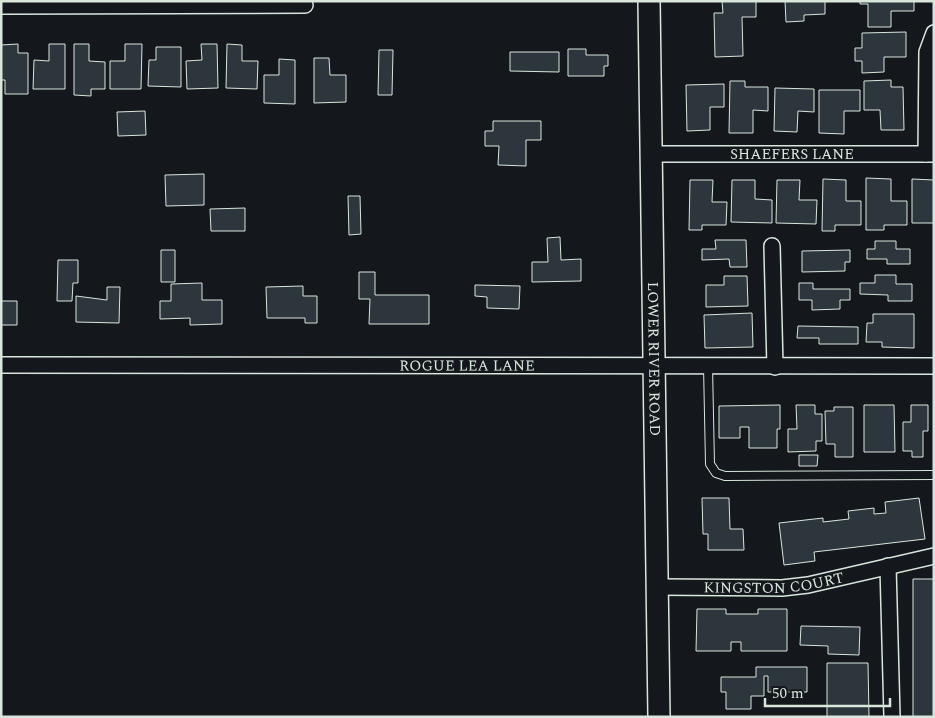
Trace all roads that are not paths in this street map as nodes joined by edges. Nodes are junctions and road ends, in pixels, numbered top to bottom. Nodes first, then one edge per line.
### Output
1 (650, 1) edge
2 (137, 4) edge
3 (1, 6) edge
4 (305, 6) dead end
5 (934, 33) edge
6 (652, 154) junction
7 (930, 154) edge
8 (772, 246) dead end
9 (1, 365) edge
10 (654, 366) junction
11 (708, 366) junction
12 (934, 366) edge
13 (775, 367) junction
14 (934, 475) edge
15 (934, 556) edge
16 (888, 566) junction
17 (658, 587) junction
18 (659, 717) edge
19 (892, 717) edge

1 - 6 street, LOWER RIVER ROAD
2 - 3 street
2 - 4 street
5 - 7 street
6 - 7 street, SHAEFERS LANE
6 - 10 street, LOWER RIVER ROAD
8 - 13 street
9 - 10 street, ROGUE LEA LANE
10 - 11 street, ROGUE LEA LANE
10 - 17 street, LOWER RIVER ROAD
11 - 13 street, ROGUE LEA LANE
11 - 14 lane
12 - 13 street, ROGUE LEA LANE
15 - 16 street, KINGSTON COURT
16 - 17 street, KINGSTON COURT
16 - 19 street
17 - 18 street, LOWER RIVER ROAD

